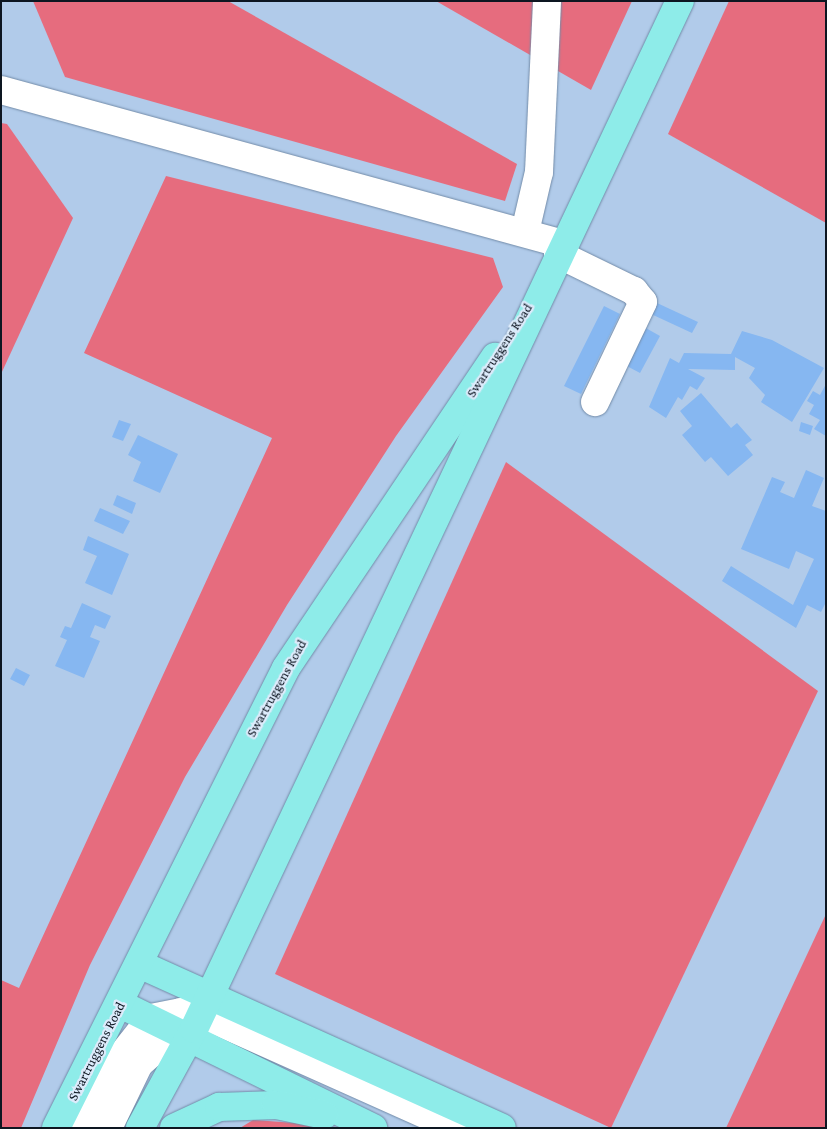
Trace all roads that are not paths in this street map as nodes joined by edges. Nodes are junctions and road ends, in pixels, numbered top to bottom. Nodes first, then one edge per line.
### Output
1 (547, 1) edge
2 (680, 1) edge
3 (1, 90) edge
4 (525, 232) junction
5 (556, 259) junction
6 (595, 402) dead end
7 (139, 964) junction
8 (120, 1004) junction
9 (151, 1018) junction
10 (195, 1021) junction
11 (56, 1128) edge
12 (85, 1128) edge
13 (108, 1128) edge
14 (140, 1128) edge
15 (174, 1128) edge
16 (372, 1128) edge
17 (422, 1128) edge
18 (456, 1128) edge
19 (502, 1128) edge

1 - 4 lane
2 - 5 main road, Swartruggens Road
3 - 4 lane
4 - 5 lane
5 - 6 lane
5 - 7 main road, Swartruggens Road
5 - 10 main road, Swartruggens Road
7 - 8 main road, Swartruggens Road
7 - 10 main road
8 - 9 main road
8 - 11 main road, Swartruggens Road
9 - 10 lane
9 - 12 lane
10 - 13 lane
10 - 14 main road, Swartruggens Road
10 - 16 main road
10 - 17 lane
10 - 18 lane
10 - 19 main road
15 - 16 main road

